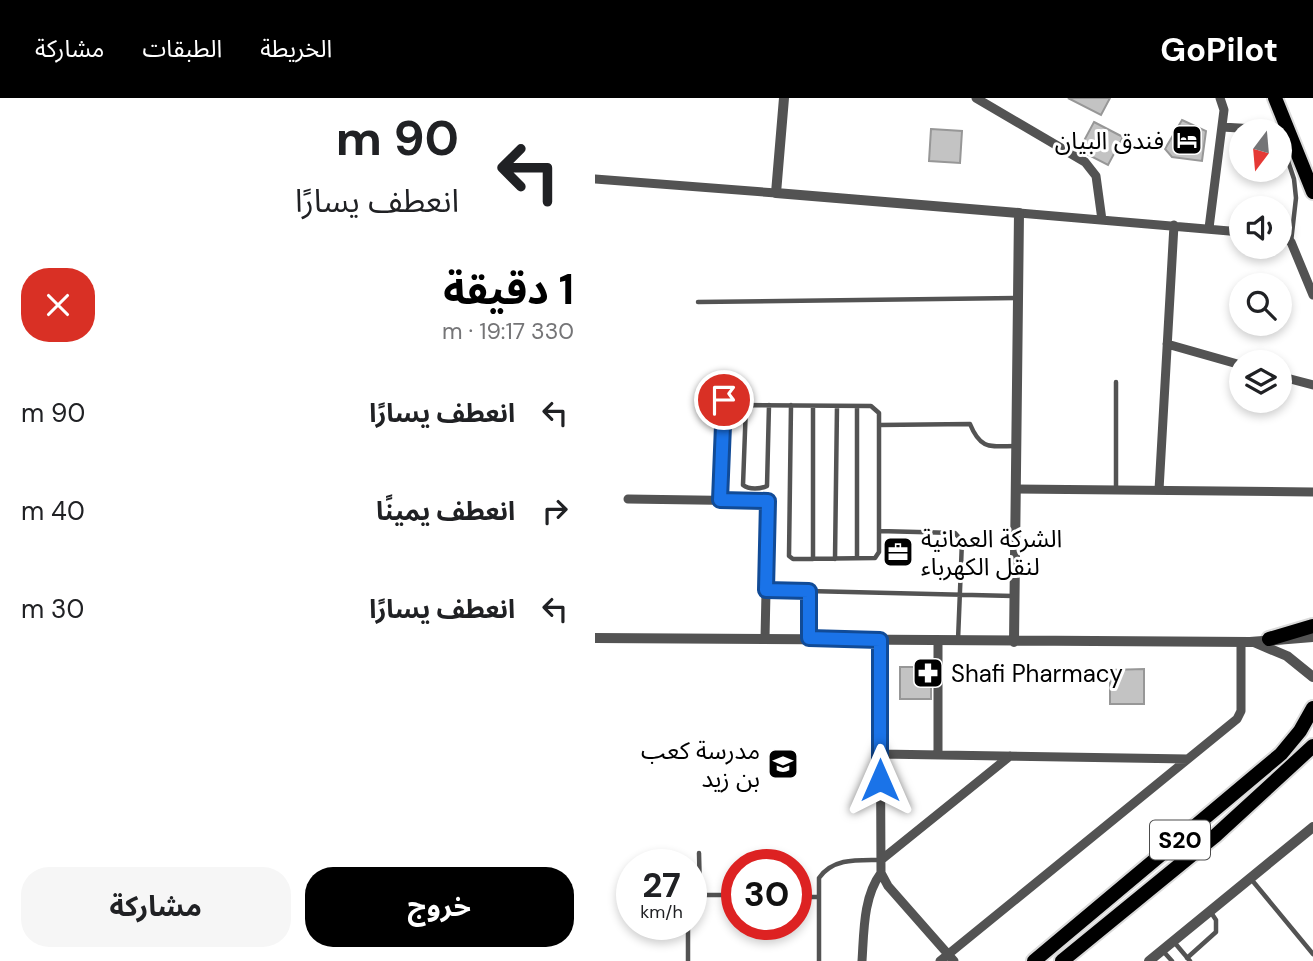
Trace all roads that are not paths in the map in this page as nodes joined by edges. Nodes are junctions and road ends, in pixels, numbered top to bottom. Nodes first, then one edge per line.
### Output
1 (784, 98) edge
2 (976, 98) edge
3 (1220, 98) edge
4 (1275, 98) edge
5 (1279, 119) edge
6 (1222, 127) junction
7 (1229, 128) edge
8 (1292, 153) edge
9 (1292, 172) edge
10 (595, 179) edge
11 (1313, 192) edge
12 (776, 193) junction
13 (1019, 213) junction
14 (1102, 220) junction
15 (1174, 225) junction
16 (1209, 228) junction
17 (1229, 230) edge
18 (1292, 233) edge
19 (1292, 244) edge
20 (1313, 295) edge
21 (1017, 298) junction
22 (698, 302) dead end
23 (1167, 344) junction
24 (1229, 362) edge
25 (725, 375) dead end
26 (1292, 379) edge
27 (1116, 382) dead end
28 (1313, 385) edge
29 (769, 404) junction
30 (791, 405) junction
31 (813, 405) junction
32 (837, 406) junction
33 (857, 406) junction
34 (879, 425) junction
35 (1017, 446) junction
36 (1016, 489) junction
37 (1116, 490) junction
38 (1159, 490) junction
39 (1313, 492) edge
40 (628, 499) dead end
41 (720, 500) junction
42 (879, 531) junction
43 (857, 558) junction
44 (813, 559) junction
45 (835, 559) junction
46 (766, 590) junction
47 (809, 591) junction
48 (960, 595) junction
49 (1014, 596) junction
50 (1313, 626) edge
51 (1313, 637) edge
52 (595, 638) edge
53 (765, 638) junction
54 (809, 638) junction
55 (1269, 639) junction
56 (880, 640) junction
57 (938, 641) junction
58 (958, 641) junction
59 (1013, 642) junction
60 (1245, 642) junction
61 (1313, 677) edge
62 (1313, 708) edge
63 (1313, 746) edge
64 (880, 754) junction
65 (938, 755) junction
66 (1010, 756) junction
67 (1188, 759) junction
68 (1313, 827) edge
69 (881, 860) junction
70 (881, 873) junction
71 (1250, 878) junction
72 (812, 897) edge
73 (818, 897) junction
74 (1210, 911) junction
75 (688, 940) edge
76 (1173, 941) junction
77 (1163, 950) junction
78 (1313, 954) edge
79 (948, 959) edge
80 (1188, 959) edge
81 (688, 961) edge
82 (820, 961) edge
83 (862, 961) edge
84 (1034, 961) edge
85 (1062, 961) edge
86 (1149, 961) edge
87 (1172, 961) edge

1 - 12 street
2 - 14 street
3 - 6 street
4 - 5 main road
6 - 7 street
6 - 16 street
8 - 11 main road
9 - 18 lane
10 - 12 street
12 - 13 street
13 - 14 street
13 - 21 street
14 - 15 street
15 - 16 street
15 - 23 street
16 - 17 street
19 - 20 street
21 - 22 lane
21 - 35 street
23 - 24 street
23 - 38 street
25 - 41 street
26 - 28 street
27 - 37 lane
29 - 29 lane
29 - 30 lane
30 - 31 lane
30 - 44 lane
31 - 32 lane
31 - 44 lane
32 - 33 lane
32 - 45 lane
33 - 34 lane
33 - 43 lane
34 - 35 lane
34 - 42 lane
35 - 36 street
36 - 37 street
36 - 49 street
37 - 38 street
38 - 39 street
40 - 41 street
41 - 46 street
42 - 43 lane
42 - 48 lane
43 - 45 lane
44 - 45 lane
46 - 47 lane
46 - 53 street
47 - 48 lane
47 - 54 lane
48 - 49 lane
48 - 58 lane
49 - 59 street
50 - 55 main road
51 - 55 street
52 - 53 street
53 - 54 street
54 - 56 street
55 - 60 street
56 - 57 street
56 - 64 street
57 - 58 street
57 - 65 street
58 - 59 street
59 - 60 street
60 - 61 street
60 - 67 street
62 - 84 main road, S20
63 - 85 main road, S20
64 - 65 street
64 - 69 street
65 - 66 street
66 - 67 street
66 - 69 street
67 - 79 street
68 - 71 street
69 - 70 street
69 - 73 lane
70 - 79 street
70 - 83 street
71 - 74 street
71 - 78 lane
72 - 73 lane
73 - 82 lane
74 - 76 street
74 - 80 lane
75 - 81 lane
76 - 77 street
76 - 80 lane
77 - 86 street
77 - 87 lane

